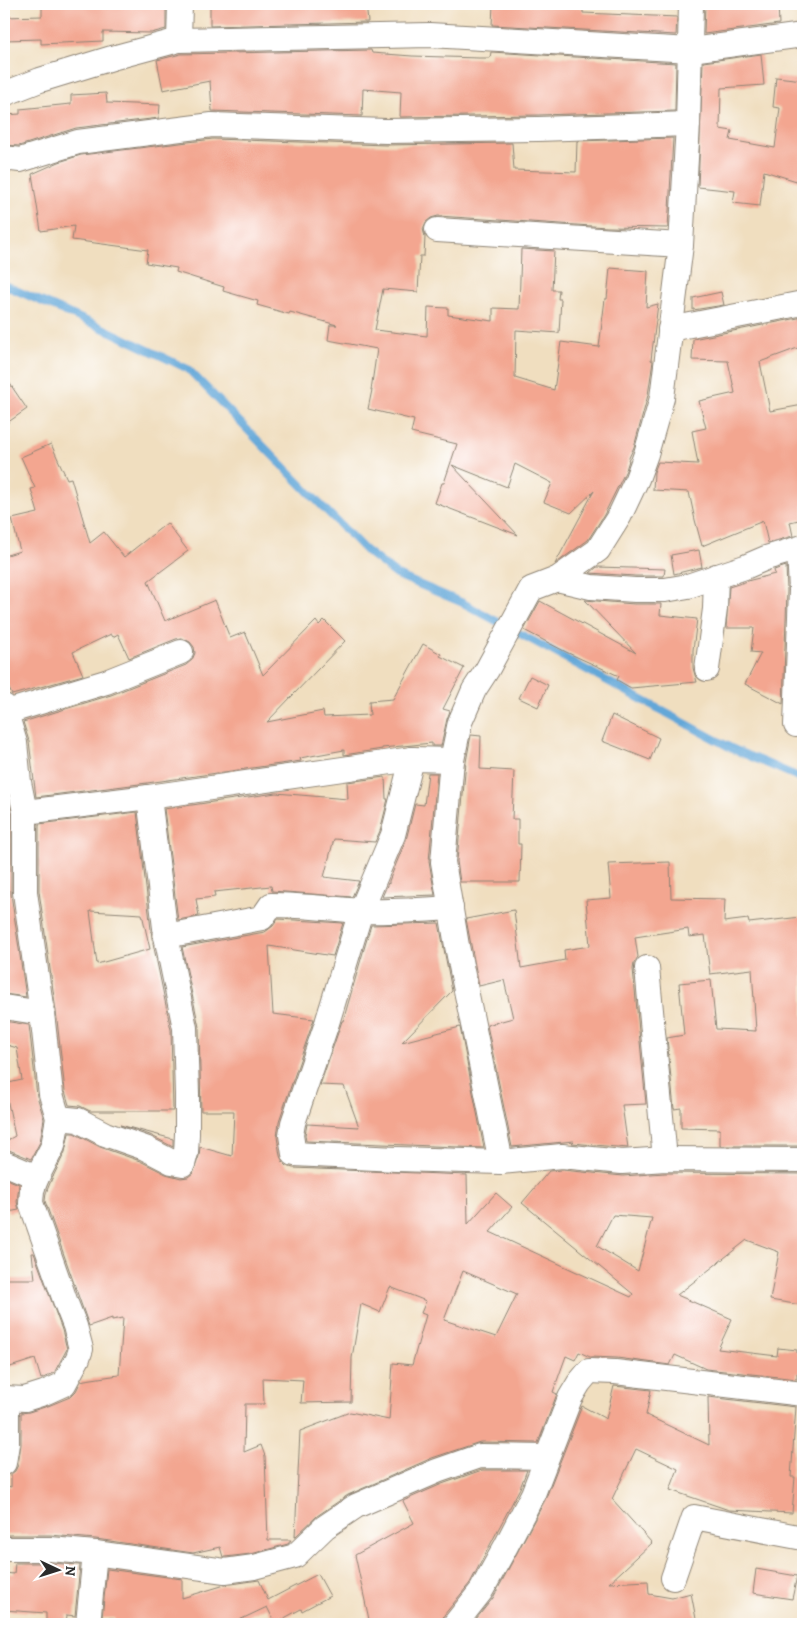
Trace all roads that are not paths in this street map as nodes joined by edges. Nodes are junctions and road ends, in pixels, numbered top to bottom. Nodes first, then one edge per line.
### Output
1 (180, 4) edge
2 (692, 4) edge
3 (803, 35) edge
4 (178, 40) junction
5 (691, 50) junction
6 (4, 94) edge
7 (688, 124) junction
8 (4, 158) edge
9 (437, 230) dead end
10 (681, 245) junction
11 (803, 303) edge
12 (670, 329) junction
13 (801, 548) edge
14 (716, 576) junction
15 (557, 578) junction
16 (181, 652) dead end
17 (708, 669) dead end
18 (5, 709) edge
19 (796, 725) dead end
20 (412, 759) junction
21 (452, 760) junction
22 (12, 782) edge
23 (149, 797) junction
24 (25, 812) junction
25 (451, 908) junction
26 (361, 911) junction
27 (166, 936) junction
28 (647, 968) dead end
29 (4, 1007) edge
30 (42, 1014) junction
31 (58, 1118) junction
32 (665, 1159) junction
33 (803, 1160) edge
34 (501, 1162) junction
35 (4, 1164) edge
36 (36, 1177) junction
37 (803, 1394) edge
38 (5, 1398) edge
39 (546, 1457) junction
40 (4, 1463) edge
41 (803, 1538) edge
42 (4, 1549) edge
43 (95, 1553) junction
44 (673, 1578) dead end
45 (88, 1624) edge
46 (454, 1624) edge

1 - 4 street
2 - 5 street
3 - 5 street
4 - 5 street
4 - 6 street
5 - 7 street
7 - 8 street
7 - 10 street
9 - 10 street
10 - 12 street
11 - 12 street
12 - 15 street
13 - 14 street
13 - 19 street
14 - 15 street
14 - 17 street
15 - 21 street
16 - 18 street
18 - 22 street
20 - 21 street
20 - 23 street
20 - 26 street
21 - 25 street
22 - 24 street
23 - 24 street
23 - 27 street
24 - 30 street
25 - 26 street
25 - 34 street
26 - 27 street
26 - 34 street
27 - 31 street
28 - 32 street
29 - 30 street
30 - 31 street
31 - 36 street
32 - 33 street
32 - 34 street
35 - 36 street
36 - 38 street
37 - 39 street
38 - 40 street
39 - 43 street
39 - 46 street
41 - 44 street
42 - 43 street
43 - 45 street

